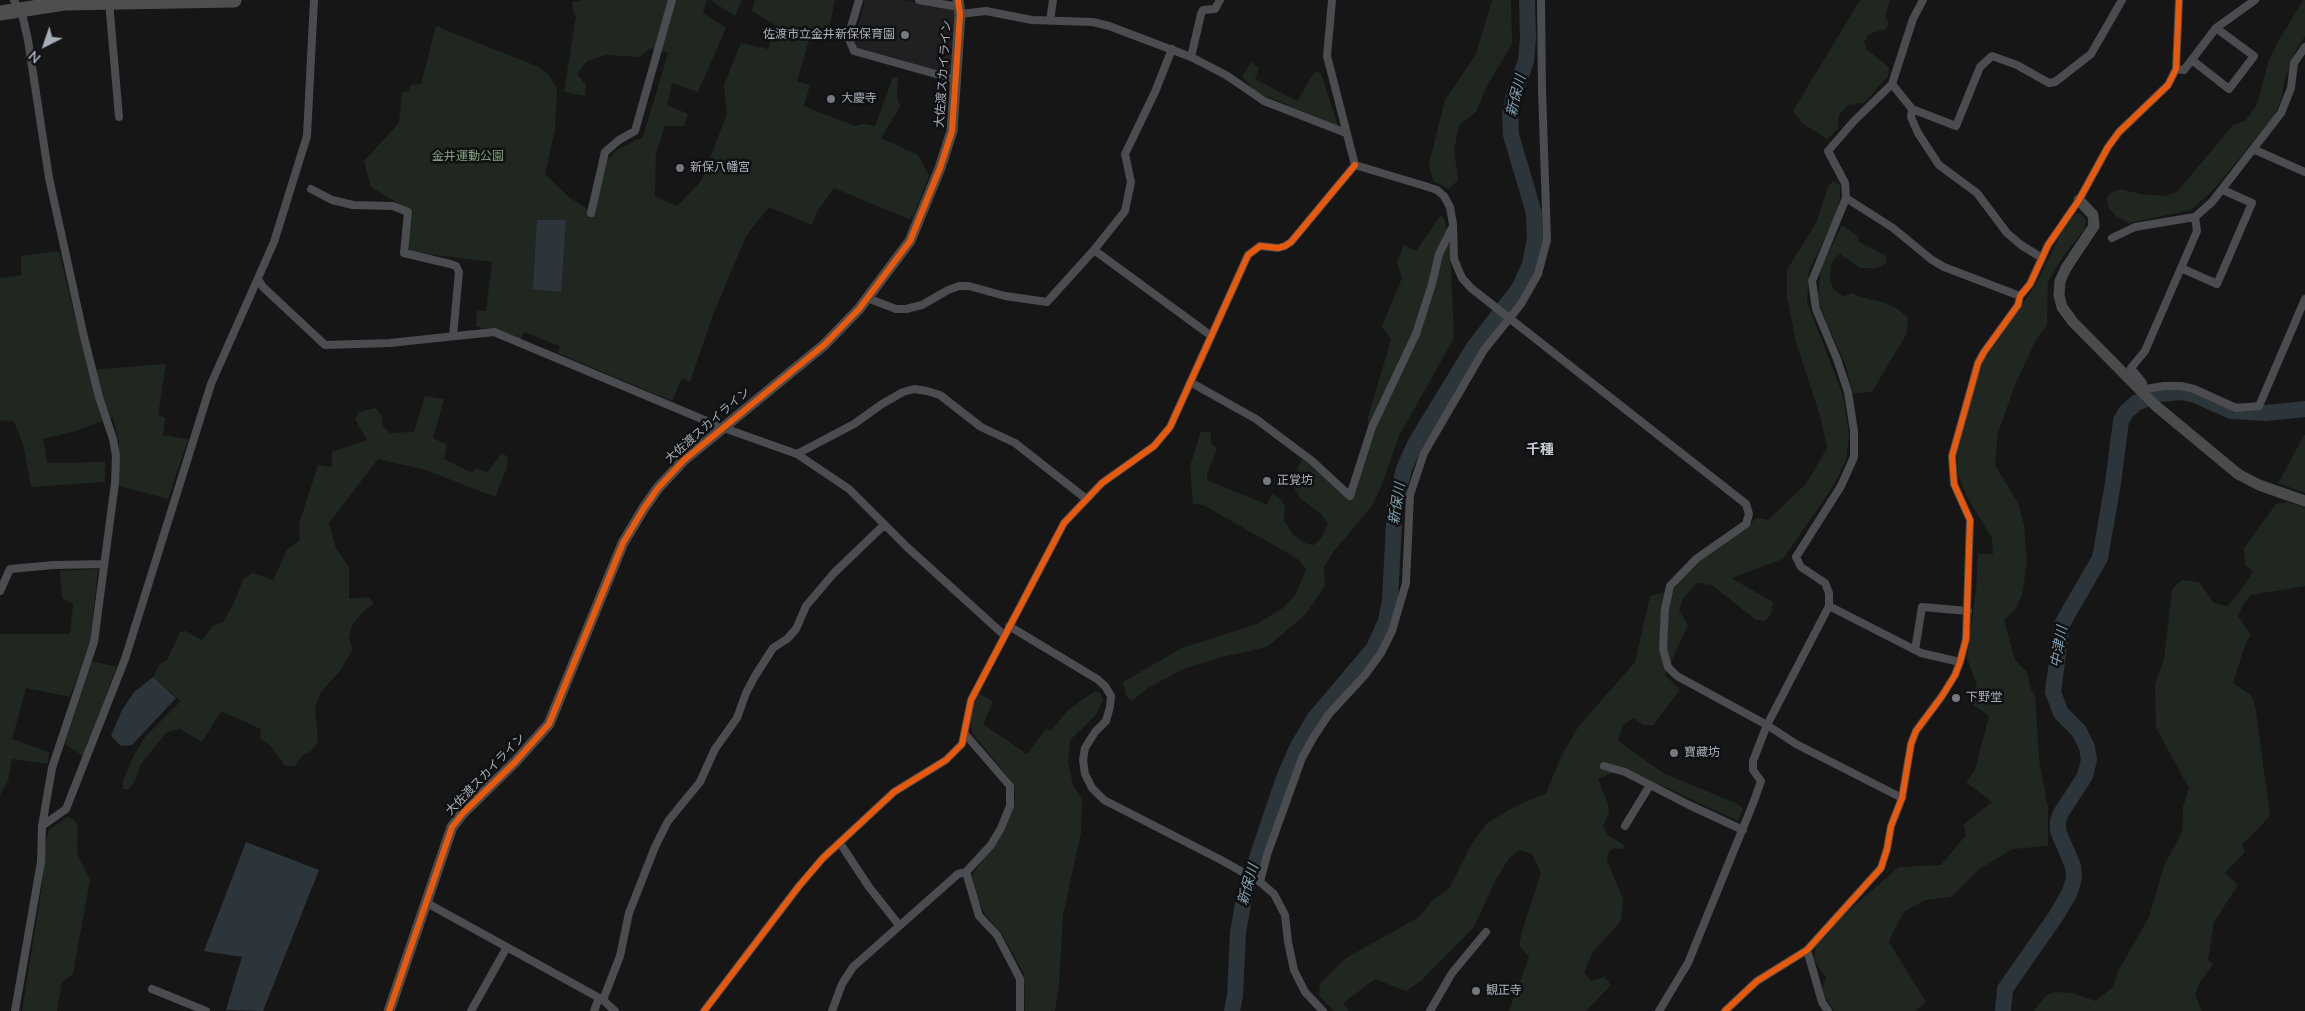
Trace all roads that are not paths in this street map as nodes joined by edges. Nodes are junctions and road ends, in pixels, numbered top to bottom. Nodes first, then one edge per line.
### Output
1 (234, 0) edge
2 (314, 0) edge
3 (672, 0) edge
4 (859, 0) edge
5 (919, 0) edge
6 (1053, 0) edge
7 (1220, 0) edge
8 (1332, 0) edge
9 (1541, 0) edge
10 (1923, 0) edge
11 (2122, 0) edge
12 (2179, 0) edge
13 (2255, 0) edge
14 (110, 2) junction
15 (17, 5) edge
16 (959, 7) edge
17 (0, 13) edge
18 (1050, 21) junction
19 (2216, 28) junction
20 (2305, 47) edge
21 (1172, 49) junction
22 (1191, 57) junction
23 (2192, 60) junction
24 (2176, 69) junction
25 (957, 80) junction
26 (1892, 84) junction
27 (1912, 109) junction
28 (119, 117) dead end
29 (1346, 134) junction
30 (2253, 149) junction
31 (1355, 165) junction
32 (2305, 172) edge
33 (311, 188) dead end
34 (2223, 190) junction
35 (1846, 198) junction
36 (2079, 200) junction
37 (591, 213) dead end
38 (2195, 217) junction
39 (1453, 224) junction
40 (2112, 238) dead end
41 (1094, 250) junction
42 (2042, 258) junction
43 (2181, 268) junction
44 (258, 279) junction
45 (2020, 296) junction
46 (867, 298) junction
47 (2305, 299) edge
48 (1510, 320) junction
49 (1210, 335) junction
50 (453, 336) junction
51 (1190, 382) junction
52 (2141, 392) junction
53 (721, 427) junction
54 (797, 454) junction
55 (1085, 498) junction
56 (2305, 501) edge
57 (884, 524) junction
58 (104, 564) junction
59 (0, 591) edge
60 (1829, 606) junction
61 (1968, 611) junction
62 (1009, 626) junction
63 (1004, 635) junction
64 (1915, 650) junction
65 (1960, 662) junction
66 (1767, 725) junction
67 (965, 734) junction
68 (1604, 766) dead end
69 (1650, 785) junction
70 (1902, 798) junction
71 (42, 826) junction
72 (1625, 826) dead end
73 (1743, 830) junction
74 (840, 843) junction
75 (966, 872) junction
76 (1260, 882) junction
77 (425, 902) junction
78 (899, 925) junction
79 (1486, 932) dead end
80 (507, 947) junction
81 (1807, 950) junction
82 (152, 990) dead end
83 (601, 999) junction
84 (14, 1011) edge
85 (206, 1011) edge
86 (389, 1011) edge
87 (470, 1011) edge
88 (594, 1011) edge
89 (615, 1011) edge
90 (704, 1011) edge
91 (832, 1011) edge
92 (1020, 1011) edge
93 (1322, 1011) edge
94 (1430, 1011) edge
95 (1659, 1011) edge
96 (1725, 1011) edge
97 (1828, 1011) edge

1 - 14 highway
2 - 44 street
3 - 37 street
4 - 25 street
5 - 16 street
6 - 18 street
7 - 22 street
8 - 29 street
9 - 48 street
10 - 26 street
11 - 27 street
12 - 24 street
13 - 19 street
14 - 15 highway
14 - 28 street
15 - 17 highway
15 - 58 street
16 - 18 street
16 - 25 street, 大佐渡スカイライン
18 - 21 street
19 - 23 street
19 - 23 street
20 - 30 street
21 - 22 street
21 - 41 street
22 - 29 street
23 - 24 street
24 - 36 street
25 - 46 street, 大佐渡スカイライン
26 - 27 street
26 - 35 street
27 - 42 street
29 - 31 street
30 - 32 street
30 - 34 street
31 - 39 street
31 - 49 street
33 - 50 street
34 - 38 street
34 - 43 street
35 - 45 street
35 - 60 street
36 - 42 street
36 - 52 street
38 - 40 street
38 - 43 street
39 - 48 street
39 - 51 street
41 - 46 street
41 - 49 street
42 - 45 street
43 - 52 street
44 - 50 street
44 - 71 street
45 - 61 street
46 - 53 street, 大佐渡スカイライン
47 - 52 street
48 - 66 street
48 - 76 street
49 - 51 street
50 - 53 street
51 - 55 street
52 - 56 street
53 - 54 street
53 - 77 street, 大佐渡スカイライン
54 - 55 street
54 - 57 street
55 - 62 street
57 - 63 street
57 - 83 street
58 - 59 street
58 - 71 street
60 - 64 street
60 - 66 street
61 - 64 street
61 - 65 street
62 - 63 street
62 - 76 street
63 - 67 street
64 - 65 street
65 - 70 street
66 - 70 street
66 - 73 street
67 - 74 street
67 - 75 street
68 - 69 street
69 - 72 street
69 - 73 street
70 - 81 street
71 - 84 street
73 - 95 street
74 - 78 street
74 - 90 street
75 - 78 street
75 - 92 street
76 - 93 street
77 - 80 street
77 - 86 street, 大佐渡スカイライン
78 - 91 street
79 - 94 street
80 - 83 street
80 - 87 street
81 - 96 street
81 - 97 street
82 - 85 street
83 - 88 street
83 - 89 street

